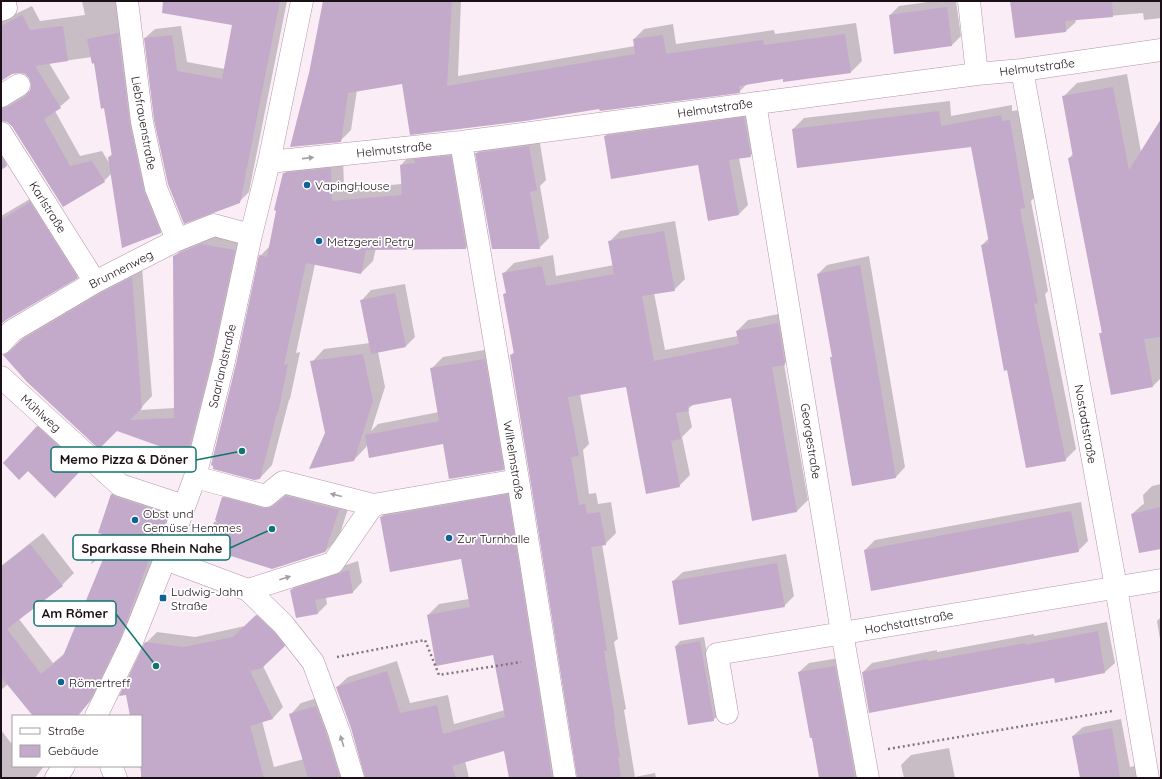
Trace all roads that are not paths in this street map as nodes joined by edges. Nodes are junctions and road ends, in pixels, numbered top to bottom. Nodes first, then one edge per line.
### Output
1 (4, 1) edge
2 (127, 1) edge
3 (302, 1) edge
4 (969, 1) edge
5 (1, 10) edge
6 (1161, 50) edge
7 (1022, 70) junction
8 (978, 74) junction
9 (755, 103) junction
10 (1, 133) edge
11 (460, 142) junction
12 (269, 162) junction
13 (251, 235) junction
14 (177, 240) junction
15 (95, 282) junction
16 (1, 343) edge
17 (1, 377) edge
18 (195, 477) junction
19 (518, 480) junction
20 (373, 505) junction
21 (184, 506) junction
22 (165, 559) junction
23 (1161, 580) edge
24 (1116, 587) junction
25 (248, 590) junction
26 (842, 633) junction
27 (727, 713) dead end
28 (96, 715) edge
29 (63, 767) edge
30 (111, 767) edge
31 (56, 778) edge
32 (116, 778) edge
33 (353, 778) edge
34 (565, 778) edge
35 (868, 778) edge
36 (1148, 778) edge

1 - 5 street
2 - 14 street, Liebfrauenstraße
3 - 12 street, Saarlandstraße
4 - 8 street
6 - 7 street, Helmutstraße
7 - 8 street, Helmutstraße
7 - 24 street, Nostadtstraße
8 - 9 street, Helmutstraße
9 - 11 street, Helmutstraße
9 - 26 street, Georgestraße
10 - 15 street, Karlstraße
12 -> 11 street, Helmutstraße
11 - 19 street, Wilhelmstraße
12 - 13 street, Saarlandstraße
13 - 14 street, Brunnenweg
13 - 18 street, Saarlandstraße
14 - 15 street, Brunnenweg
15 - 16 street, Brunnenweg
17 - 21 street, Mühlweg
20 -> 18 street
18 - 21 street, Saarlandstraße
19 - 20 street
19 - 34 street, Wilhelmstraße
25 -> 20 street
21 - 22 street, Saarlandstraße
22 - 25 street
22 - 28 street, Saarlandstraße
23 - 24 street, Hochstattstraße
24 - 26 street, Hochstattstraße
24 - 36 street, Nostadtstraße
33 -> 25 street
26 - 27 street, Hochstattstraße
26 - 35 street, Georgestraße
29 - 31 street
30 - 32 street

